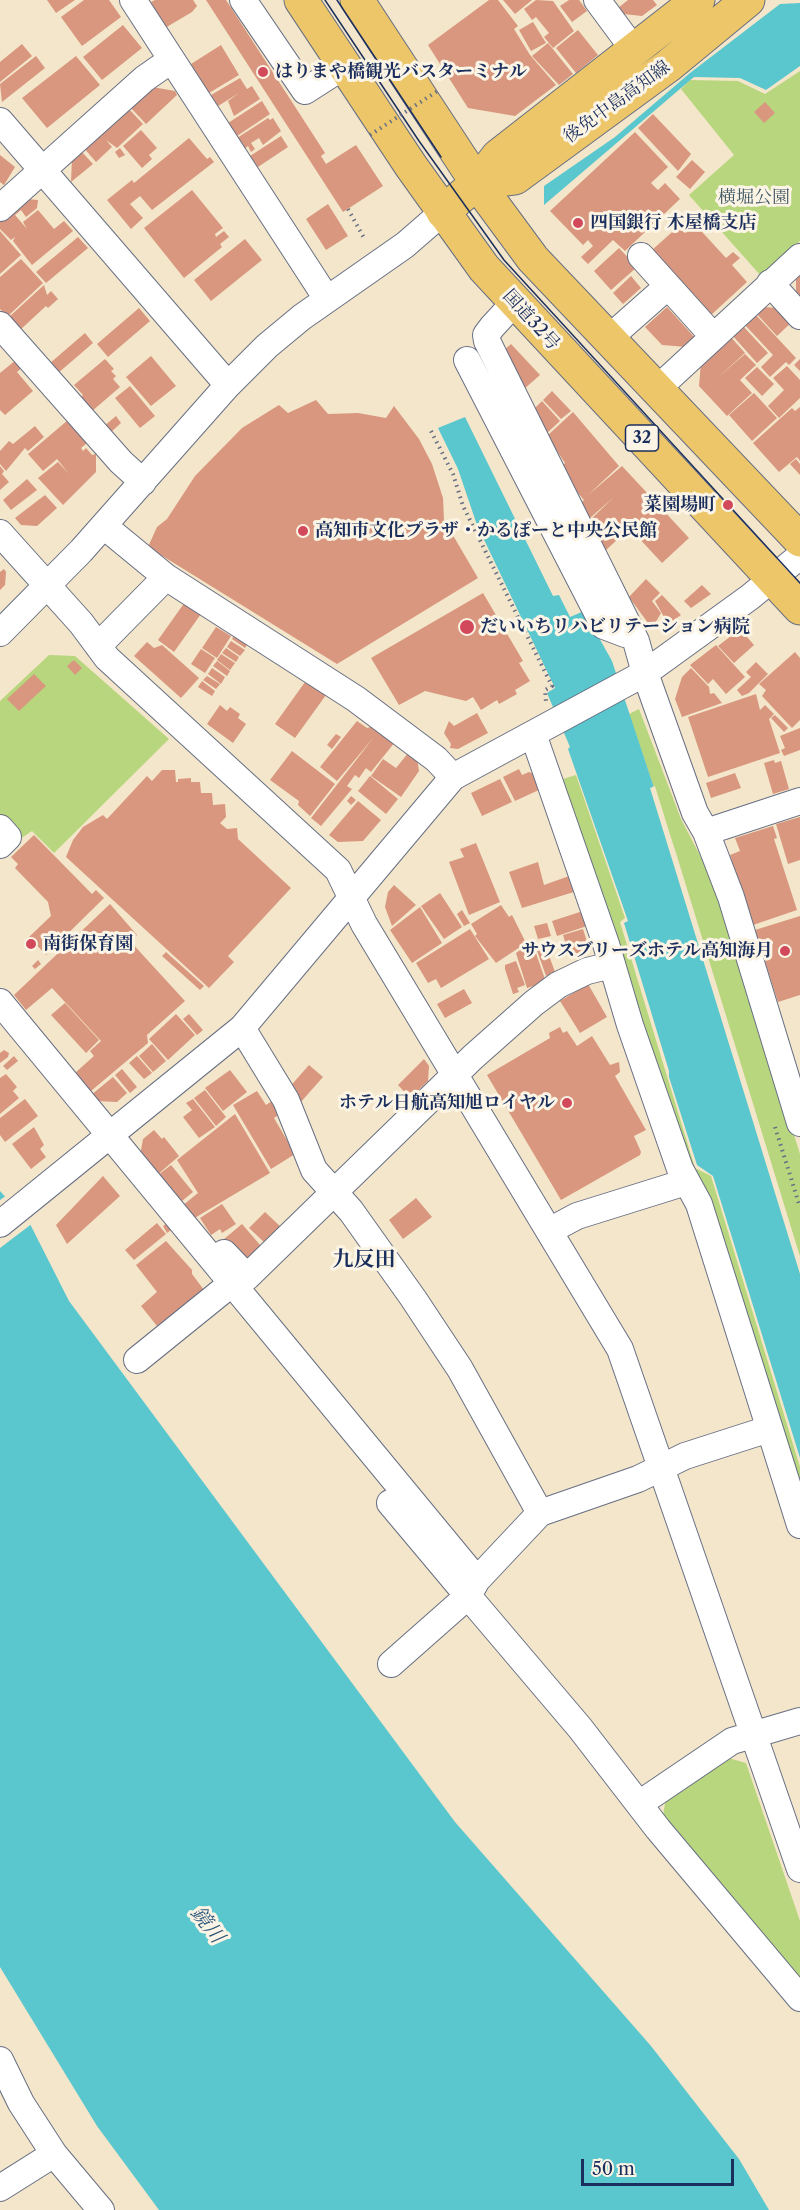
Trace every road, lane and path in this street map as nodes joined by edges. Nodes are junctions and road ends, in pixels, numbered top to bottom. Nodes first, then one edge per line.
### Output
1 (133, 0) edge
2 (243, 0) edge
3 (301, 0) edge
4 (357, 0) edge
5 (597, 0) edge
6 (698, 0) edge
7 (748, 0) edge
8 (634, 50) junction
9 (171, 60) junction
10 (344, 66) junction
11 (440, 90) dead end
12 (0, 121) edge
13 (370, 135) dead end
14 (42, 172) junction
15 (477, 183) junction
16 (0, 208) edge
17 (348, 209) dead end
18 (443, 212) junction
19 (364, 238) dead end
20 (640, 256) dead end
21 (800, 256) edge
22 (771, 284) junction
23 (668, 286) junction
24 (327, 299) junction
25 (515, 302) junction
26 (800, 316) edge
27 (0, 325) edge
28 (713, 336) junction
29 (608, 339) junction
30 (467, 360) dead end
31 (228, 385) junction
32 (656, 390) junction
33 (431, 431) dead end
34 (143, 482) junction
35 (104, 526) junction
36 (0, 533) edge
37 (800, 540) edge
38 (800, 556) edge
39 (166, 577) junction
40 (773, 578) junction
41 (47, 586) junction
42 (800, 608) edge
43 (0, 633) edge
44 (625, 634) dead end
45 (98, 646) junction
46 (635, 680) junction
47 (550, 713) junction
48 (533, 734) junction
49 (453, 777) junction
50 (800, 801) edge
51 (0, 828) edge
52 (706, 832) junction
53 (0, 845) edge
54 (352, 896) junction
55 (612, 965) junction
56 (0, 1002) edge
57 (242, 1028) junction
58 (455, 1075) junction
59 (800, 1123) edge
60 (111, 1136) junction
61 (686, 1182) junction
62 (333, 1192) junction
63 (0, 1224) edge
64 (549, 1231) junction
65 (200, 1245) junction
66 (225, 1289) junction
67 (137, 1360) dead end
68 (769, 1429) junction
69 (662, 1468) junction
70 (540, 1513) junction
71 (800, 1525) edge
72 (472, 1588) junction
73 (391, 1664) dead end
74 (800, 1721) edge
75 (753, 1734) junction
76 (639, 1804) junction
77 (800, 1869) edge
78 (800, 1998) edge
79 (0, 2060) edge
80 (54, 2154) junction
81 (0, 2188) edge
82 (101, 2210) edge

1 - 9 street
2 - 10 street
3 - 10 main road, 国道32号 / 32
4 - 15 main road, 32
5 - 8 street
6 - 8 main road, 後免中島高知線
7 - 15 main road, 後免中島高知線
8 - 15 main road, 後免中島高知線
9 - 14 street
9 - 24 street
10 - 18 main road, 国道32号 / 32
11 - 13 path, bridge
12 - 14 street
14 - 16 street
14 - 31 street
15 - 18 main road, 後免中島高知線
15 - 29 main road, 32
17 - 19 path
18 - 24 street
18 - 25 main road, 国道32号 / 32
20 - 23 street
21 - 22 street
22 - 26 street
22 - 28 street
23 - 28 street
23 - 29 street
24 - 31 street
25 - 40 main road, 国道32号 / 32
25 - 46 street
27 - 34 street
28 - 32 street
29 - 32 main road, 32
30 - 44 street
31 - 34 street
32 - 37 main road, 32
33 - 47 path
34 - 35 street
35 - 39 street
35 - 41 street
36 - 41 street
38 - 40 street
39 - 45 street
39 - 49 street
40 - 42 main road, 国道32号 / 32
40 - 46 street
41 - 43 street
41 - 45 street
45 - 54 street
46 - 47 street
46 - 52 street
47 - 48 street
48 - 49 street
48 - 55 street
49 - 54 street
50 - 52 street
51 - 53 street
52 - 59 street
54 - 57 street
54 - 58 street
55 - 58 street
55 - 61 street
56 - 60 street
57 - 60 street
57 - 62 street
58 - 62 street
58 - 64 street
60 - 63 street
60 - 65 street
61 - 64 street
61 - 68 street
62 - 65 street
62 - 70 street
64 - 69 street
65 - 66 street
66 - 67 street
66 - 72 street
68 - 69 street
68 - 71 street
69 - 70 street
69 - 75 street
70 - 72 street
72 - 73 street
72 - 76 street
74 - 75 street
75 - 76 street
75 - 77 street
76 - 78 street
79 - 80 street
80 - 81 street
80 - 82 street

